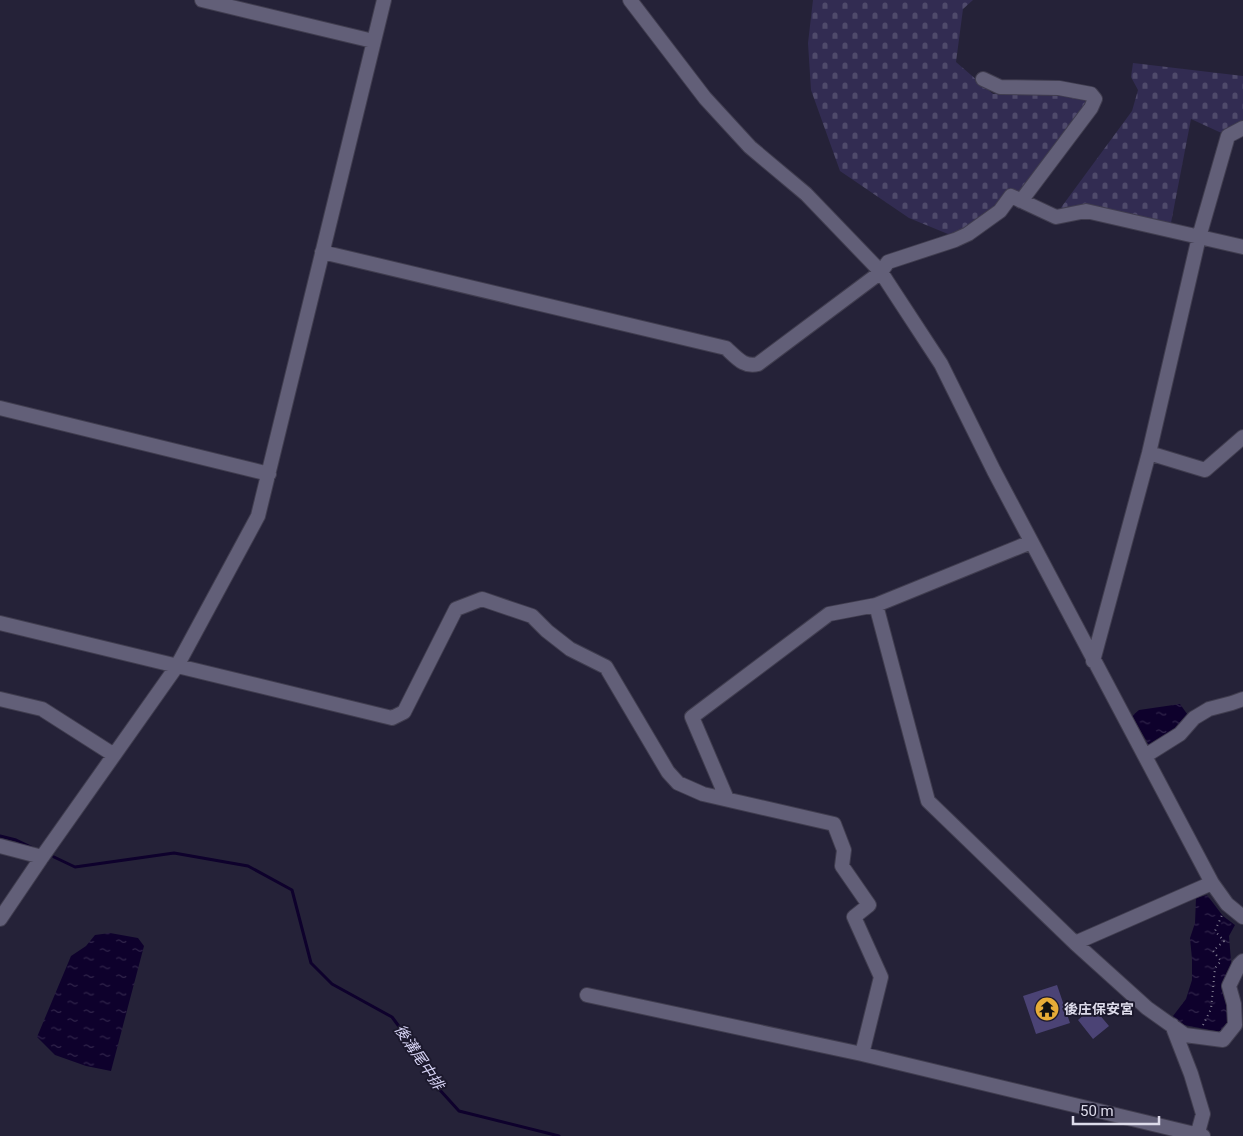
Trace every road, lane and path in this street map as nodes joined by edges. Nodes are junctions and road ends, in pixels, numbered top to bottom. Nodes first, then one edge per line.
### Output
1 (202, 0) edge
2 (384, 0) edge
3 (630, 0) edge
4 (373, 41) junction
5 (983, 79) dead end
6 (1243, 128) edge
7 (1021, 201) junction
8 (1199, 237) junction
9 (1243, 248) edge
10 (322, 252) junction
11 (881, 272) junction
12 (0, 408) edge
13 (1243, 437) edge
14 (1149, 453) junction
15 (268, 474) junction
16 (1031, 542) junction
17 (876, 605) junction
18 (0, 623) edge
19 (1093, 661) junction
20 (177, 666) junction
21 (0, 699) edge
22 (1243, 699) edge
23 (114, 755) junction
24 (1145, 756) junction
25 (727, 799) junction
26 (0, 846) edge
27 (42, 857) junction
28 (1212, 883) junction
29 (1227, 904) junction
30 (1243, 917) edge
31 (0, 919) edge
32 (1074, 943) junction
33 (1243, 961) edge
34 (587, 995) dead end
35 (1171, 1025) junction
36 (1197, 1036) junction
37 (862, 1054) junction
38 (1199, 1136) edge

1 - 4 street
2 - 4 street
3 - 11 street
4 - 10 street
5 - 7 street
6 - 8 street
7 - 8 street
7 - 11 street
8 - 9 street
8 - 14 street
10 - 11 street
10 - 15 street
11 - 16 street
12 - 15 street
13 - 14 street
14 - 19 street
15 - 20 street
16 - 17 street
16 - 19 street
17 - 25 street
17 - 32 street
18 - 20 street
19 - 24 street
20 - 23 street
20 - 25 street
21 - 23 street
22 - 24 street
23 - 27 street
24 - 28 street
25 - 37 street
26 - 27 street
27 - 31 street
28 - 29 street
28 - 32 street
29 - 30 street
29 - 36 path
32 - 35 street
33 - 36 street
34 - 37 street
35 - 36 street
35 - 38 street
37 - 38 street

